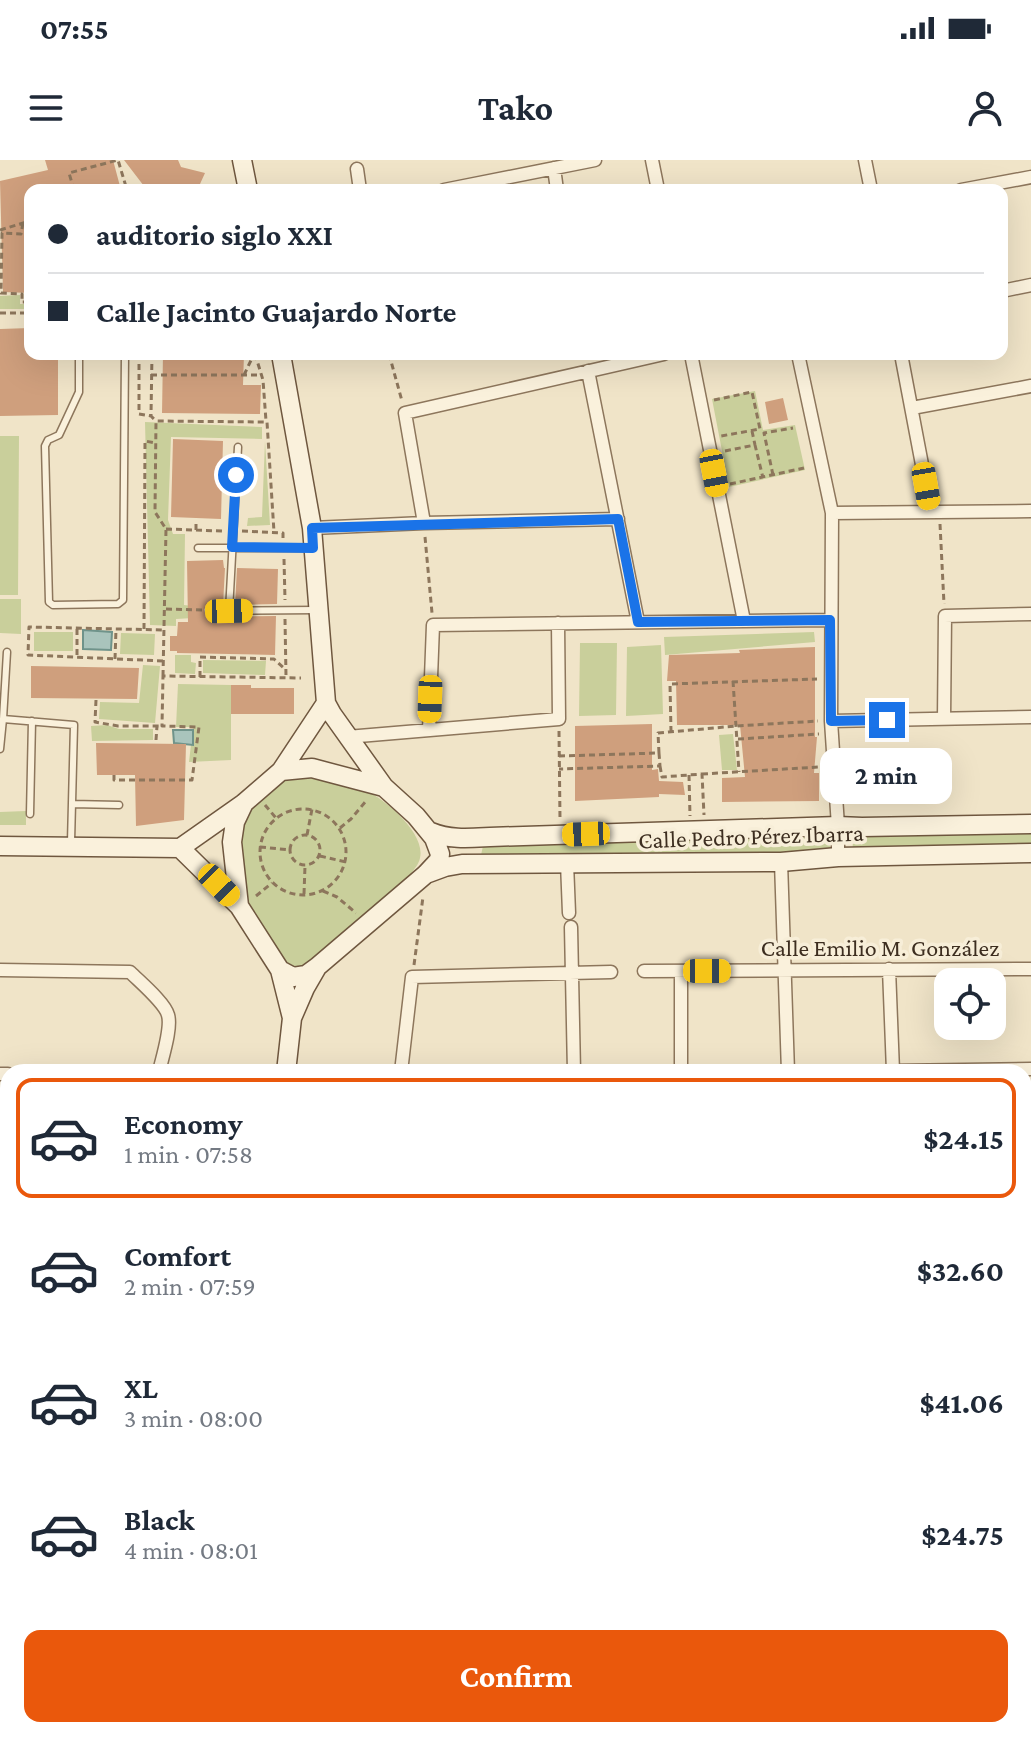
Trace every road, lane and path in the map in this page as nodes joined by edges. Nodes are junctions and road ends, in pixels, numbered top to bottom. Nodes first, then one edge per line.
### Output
1 (242, 160) edge
2 (595, 160) edge
3 (652, 160) edge
4 (865, 160) edge
5 (554, 168) junction
6 (357, 169) dead end
7 (133, 174) dead end
8 (124, 177) junction
9 (1031, 177) edge
10 (72, 184) edge
11 (126, 184) edge
12 (247, 184) edge
13 (359, 184) edge
14 (474, 184) edge
15 (556, 184) edge
16 (657, 184) edge
17 (870, 184) edge
18 (993, 184) edge
19 (23, 223) joint
20 (1, 232) edge
21 (1031, 285) edge
22 (1008, 290) edge
23 (24, 302) edge
24 (0, 313) edge
25 (24, 313) edge
26 (79, 360) edge
27 (125, 360) edge
28 (139, 360) edge
29 (152, 360) edge
30 (251, 360) edge
31 (256, 360) edge
32 (282, 360) edge
33 (391, 360) edge
34 (637, 360) edge
35 (692, 360) edge
36 (799, 360) edge
37 (902, 360) edge
38 (588, 371) junction
39 (151, 375) junction
40 (244, 375) junction
41 (261, 375) junction
42 (1031, 386) edge
43 (712, 400) dead end
44 (912, 408) junction
45 (405, 413) junction
46 (151, 416) junction
47 (156, 421) junction
48 (267, 422) junction
49 (793, 428) dead end
50 (752, 431) junction
51 (762, 431) junction
52 (720, 436) dead end
53 (156, 443) junction
54 (755, 445) junction
55 (238, 447) dead end
56 (723, 452) dead end
57 (804, 468) dead end
58 (728, 474) dead end
59 (773, 475) junction
60 (763, 478) junction
61 (1031, 511) edge
62 (145, 512) junction
63 (155, 512) junction
64 (935, 512) junction
65 (832, 513) junction
66 (618, 519) junction
67 (196, 521) dead end
68 (424, 523) junction
69 (312, 528) junction
70 (166, 529) junction
71 (196, 530) junction
72 (233, 531) junction
73 (274, 532) junction
74 (232, 547) junction
75 (198, 548) dead end
76 (284, 548) junction
77 (313, 548) junction
78 (164, 609) junction
79 (285, 610) junction
80 (317, 610) junction
81 (210, 611) joint
82 (229, 611) junction
83 (1031, 614) edge
84 (945, 616) junction
85 (830, 620) junction
86 (744, 621) junction
87 (638, 622) junction
88 (558, 623) junction
89 (433, 625) junction
90 (77, 628) junction
91 (116, 629) junction
92 (144, 629) junction
93 (164, 630) junction
94 (7, 652) dead end
95 (62, 656) junction
96 (77, 657) junction
97 (115, 659) junction
98 (163, 661) junction
99 (62, 664) dead end
100 (286, 670) junction
101 (163, 676) junction
102 (200, 677) junction
103 (286, 677) junction
104 (301, 678) dead end
105 (817, 679) dead end
106 (733, 681) junction
107 (96, 700) dead end
108 (326, 703) junction
109 (1031, 717) edge
110 (3, 719) junction
111 (559, 719) junction
112 (944, 719) junction
113 (32, 721) junction
114 (825, 721) junction
115 (160, 726) junction
116 (736, 726) junction
117 (1, 728) edge
118 (429, 730) junction
119 (671, 732) junction
120 (347, 737) junction
121 (737, 739) junction
122 (156, 740) dead end
123 (819, 745) dead end
124 (0, 749) edge
125 (659, 753) junction
126 (559, 756) junction
127 (819, 756) dead end
128 (660, 766) junction
129 (559, 769) junction
130 (281, 771) junction
131 (739, 772) junction
132 (702, 774) junction
133 (114, 775) dead end
134 (689, 775) junction
135 (384, 787) junction
136 (252, 801) junction
137 (72, 804) junction
138 (119, 805) dead end
139 (375, 805) dead end
140 (312, 809) junction
141 (30, 814) dead end
142 (276, 818) junction
143 (1031, 824) edge
144 (838, 826) junction
145 (340, 828) junction
146 (698, 831) junction
147 (431, 832) junction
148 (307, 835) junction
149 (560, 835) junction
150 (490, 837) junction
151 (0, 846) edge
152 (71, 846) junction
153 (260, 847) junction
154 (180, 848) junction
155 (290, 850) junction
156 (1031, 853) edge
157 (320, 856) junction
158 (838, 857) junction
159 (346, 862) junction
160 (781, 862) junction
161 (489, 863) junction
162 (567, 863) junction
163 (305, 866) junction
164 (426, 874) junction
165 (273, 883) junction
166 (323, 890) junction
167 (304, 895) junction
168 (255, 897) dead end
169 (239, 906) junction
170 (356, 913) dead end
171 (317, 967) junction
172 (889, 969) junction
173 (1031, 969) edge
174 (0, 970) edge
175 (280, 970) junction
176 (784, 970) junction
177 (644, 971) dead end
178 (681, 971) junction
179 (573, 972) junction
180 (611, 972) dead end
181 (412, 977) junction
182 (292, 1018) junction
183 (161, 1064) edge
184 (287, 1064) edge
185 (402, 1064) edge
186 (574, 1064) edge
187 (681, 1064) edge
188 (788, 1064) edge
189 (893, 1064) edge

1 - 12 main road
2 - 5 street
3 - 16 street
4 - 17 street
5 - 14 street
5 - 15 street
6 - 13 street
7 - 8 path
8 - 10 path
8 - 11 path
9 - 18 street
19 - 20 path
19 - 20 path
20 - 23 path
21 - 22 street
24 - 25 path
26 - 27 lane
28 - 46 path
29 - 39 path
30 - 40 path
31 - 41 path
32 - 69 main road
33 - 45 path
34 - 38 street
35 - 86 street
36 - 65 street
37 - 44 street
38 - 45 street
38 - 66 street
39 - 40 path
39 - 46 path
40 - 41 path
41 - 48 path
42 - 44 street
43 - 51 path
44 - 64 street
45 - 68 street
46 - 47 path
47 - 48 path
47 - 53 path
48 - 73 path
49 - 51 path
50 - 51 path
50 - 52 path
50 - 54 path
51 - 59 path
53 - 62 path
53 - 63 path
54 - 56 path
54 - 60 path
55 - 72 lane
57 - 59 path
58 - 60 path
59 - 60 path
61 - 64 street
62 - 63 path
62 - 92 path
63 - 70 path
64 - 65 street
64 - 84 path
65 - 85 street
66 - 68 street
66 - 87 street
67 - 71 path
68 - 69 street
68 - 89 path
69 - 77 main road
70 - 71 path
70 - 78 path
71 - 72 path
72 - 73 path
72 - 74 lane
73 - 76 path
74 - 75 lane
74 - 76 lane
74 - 82 lane
76 - 77 lane
76 - 79 path
77 - 80 main road
78 - 81 path
78 - 93 path
79 - 80 lane
79 - 82 lane
79 - 100 path
80 - 108 main road
81 - 82 lane
83 - 84 street
84 - 112 street
85 - 86 street
85 - 114 street
86 - 87 street
87 - 88 street
88 - 89 street
88 - 111 street
89 - 118 street
90 - 91 path
90 - 95 path
90 - 96 path
91 - 92 path
91 - 97 path
92 - 93 path
93 - 98 path
94 - 110 lane
95 - 96 path
95 - 99 path
96 - 97 path
97 - 98 path
98 - 101 path
100 - 102 path
100 - 103 path
101 - 102 path
101 - 115 path
102 - 103 path
103 - 104 path
105 - 106 path
106 - 116 path
106 - 119 path
107 - 115 path
108 - 120 main road
108 - 130 main road
109 - 112 street
110 - 113 lane
110 - 117 lane
111 - 118 street
111 - 126 path
112 - 114 street
113 - 137 lane
113 - 141 lane
114 - 116 path
114 - 144 street
115 - 122 path
115 - 133 path
116 - 119 path
116 - 121 path
117 - 124 lane
118 - 120 street
119 - 125 path
120 - 135 main road
121 - 123 path
121 - 131 path
125 - 126 path
125 - 128 path
126 - 129 path
127 - 131 path
128 - 129 path
128 - 134 path
129 - 149 path
130 - 135 main road
130 - 136 main road
131 - 132 path
132 - 134 path
132 - 146 path
134 - 146 path
135 - 147 main road
136 - 142 path
136 - 154 main road
136 - 169 main road
137 - 138 lane
137 - 152 lane
139 - 145 path
140 - 142 path
140 - 145 path
140 - 148 path
142 - 153 path
143 - 144 main road, Calle Pedro Pérez Ibarra
144 - 146 main road, Calle Pedro Pérez Ibarra
144 - 158 street
145 - 159 path
146 - 149 main road, Calle Pedro Pérez Ibarra
147 - 150 main road, Calle Pedro Pérez Ibarra
147 - 164 main road
148 - 155 path
148 - 157 path
149 - 150 main road, Calle Pedro Pérez Ibarra
150 - 161 main road
151 - 152 main road
152 - 154 main road
153 - 155 path
153 - 165 path
154 - 169 main road
155 - 163 path
156 - 158 main road, Calle Pedro Pérez Ibarra
157 - 159 path
157 - 163 path
158 - 160 main road, Calle Pedro Pérez Ibarra
159 - 166 path
160 - 162 main road, Calle Pedro Pérez Ibarra
160 - 176 street
161 - 162 main road, Calle Pedro Pérez Ibarra
161 - 164 main road, Calle Pedro Pérez Ibarra
162 - 179 street
163 - 167 path
164 - 171 main road
164 - 181 path
165 - 167 path
165 - 168 path
166 - 167 path
166 - 170 path
169 - 175 main road
171 - 175 main road
171 - 182 main road
172 - 173 street, Calle Emilio M. González
172 - 176 street, Calle Emilio M. González
172 - 189 street
174 - 183 street
175 - 182 main road
176 - 178 street, Calle Emilio M. González
176 - 188 street
177 - 178 street, Calle Emilio M. González
178 - 187 street
179 - 180 street
179 - 181 street
179 - 186 street
181 - 185 street
182 - 184 main road

